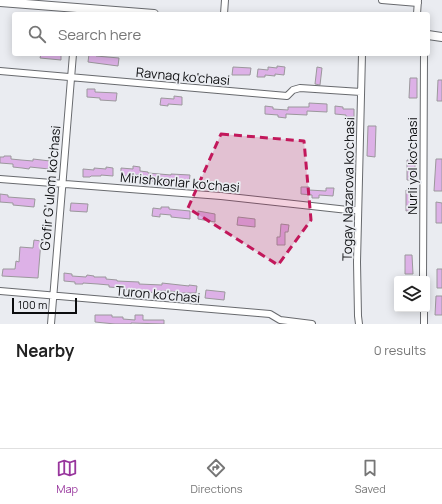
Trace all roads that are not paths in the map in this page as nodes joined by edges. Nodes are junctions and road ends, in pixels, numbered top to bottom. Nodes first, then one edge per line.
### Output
1 (225, 0) edge
2 (382, 0) edge
3 (0, 2) edge
4 (418, 2) edge
5 (75, 11) edge
6 (101, 12) edge
7 (224, 12) edge
8 (417, 12) edge
9 (430, 36) edge
10 (442, 36) edge
11 (73, 56) edge
12 (362, 56) edge
13 (424, 56) edge
14 (0, 71) edge
15 (70, 78) junction
16 (361, 92) junction
17 (0, 179) edge
18 (61, 184) junction
19 (358, 210) junction
20 (424, 276) edge
21 (0, 291) edge
22 (53, 296) junction
23 (424, 312) edge
24 (280, 322) edge
25 (50, 324) edge
26 (312, 324) edge
27 (359, 324) edge
28 (424, 324) edge

1 - 7 street
2 - 4 street
3 - 5 main road
4 - 8 street
5 - 6 main road
9 - 10 main road
11 - 15 street, G'ofir G'ulom ko'chasi
12 - 16 street, Togay Nazarova ko'chasi
13 - 20 street, Nurli yol ko'chasi
14 - 15 street, Ravnaq ko'chasi
15 - 16 street, Ravnaq ko'chasi
15 - 18 street, G'ofir G'ulom ko'chasi
16 - 19 street, Togay Nazarova ko'chasi
17 - 18 street, Mirishkorlar ko'chasi
18 - 19 street, Mirishkorlar ko'chasi
18 - 22 street, G'ofir G'ulom ko'chasi
19 - 27 street, Togay Nazarova ko'chasi
21 - 22 street, Turon ko'chasi
22 - 24 street, Turon ko'chasi
22 - 25 street, G'ofir G'ulom ko'chasi
23 - 28 street
24 - 26 street, Turon ko'chasi

